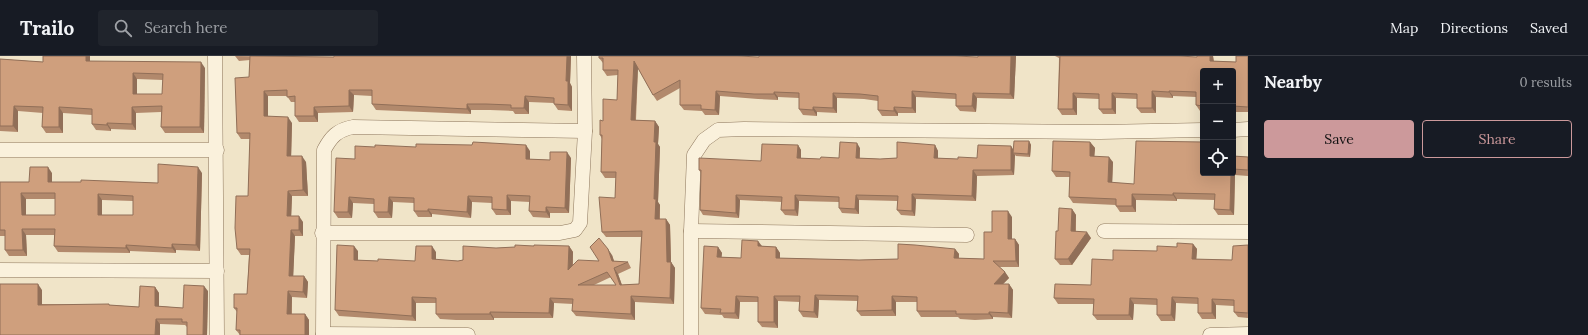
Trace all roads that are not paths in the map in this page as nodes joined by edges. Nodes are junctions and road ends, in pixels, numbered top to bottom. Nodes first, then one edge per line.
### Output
1 (215, 56) edge
2 (584, 56) edge
3 (1248, 129) edge
4 (585, 130) junction
5 (1200, 130) edge
6 (1236, 130) edge
7 (0, 150) edge
8 (217, 150) junction
9 (691, 231) junction
10 (1104, 231) dead end
11 (1248, 232) edge
12 (322, 233) junction
13 (967, 235) dead end
14 (0, 270) edge
15 (217, 271) junction
16 (323, 334) edge
17 (1248, 334) edge
18 (217, 335) edge
19 (468, 335) edge
20 (691, 335) edge
21 (1210, 335) edge

1 - 8 street
2 - 4 street
3 - 6 street
4 - 12 street
4 - 12 street
5 - 9 street
7 - 8 street
8 - 15 street
9 - 13 street
9 - 20 street
10 - 11 street
12 - 16 street
14 - 15 street
15 - 18 street
16 - 19 street
17 - 21 street

